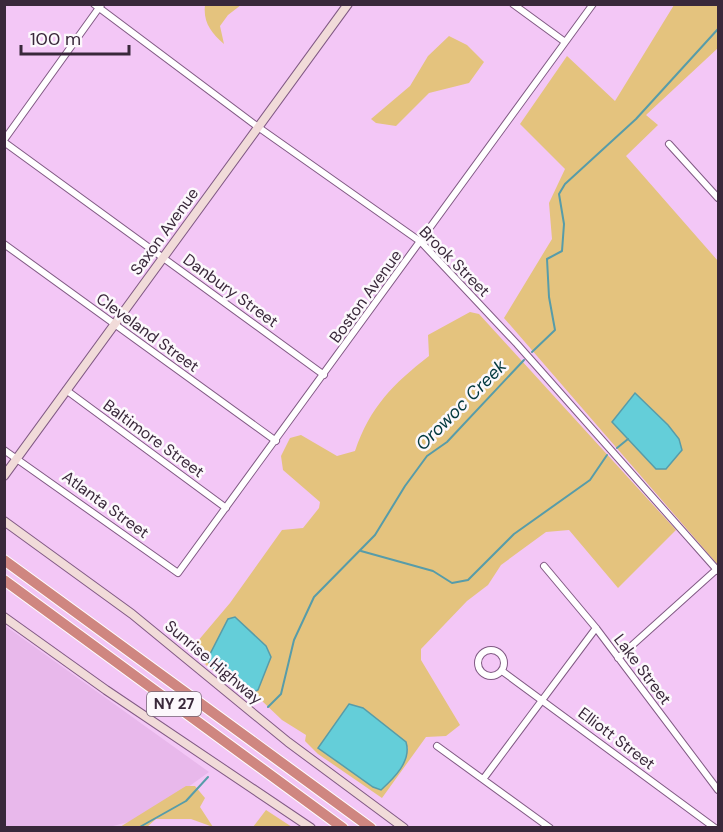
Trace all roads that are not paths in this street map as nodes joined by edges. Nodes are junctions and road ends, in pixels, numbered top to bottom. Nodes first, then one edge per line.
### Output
1 (348, 4) edge
2 (513, 4) edge
3 (593, 4) edge
4 (98, 6) edge
5 (565, 42) junction
6 (258, 127) junction
7 (4, 141) edge
8 (669, 144) dead end
9 (718, 198) edge
10 (421, 242) junction
11 (4, 244) edge
12 (164, 258) junction
13 (114, 324) junction
14 (324, 375) junction
15 (66, 390) junction
16 (276, 441) junction
17 (4, 450) edge
18 (17, 458) junction
19 (4, 476) edge
20 (226, 508) junction
21 (4, 520) edge
22 (4, 560) edge
23 (544, 566) dead end
24 (718, 570) edge
25 (178, 573) joint
26 (4, 580) edge
27 (4, 616) edge
28 (596, 628) junction
29 (618, 658) junction
30 (502, 671) junction
31 (543, 700) junction
32 (437, 746) dead end
33 (484, 778) junction
34 (718, 790) edge
35 (311, 828) edge
36 (343, 828) edge
37 (371, 828) edge
38 (404, 828) edge
39 (550, 828) edge
40 (715, 828) edge

1 - 6 main road, Saxon Avenue
2 - 5 street
3 - 5 street, Boston Avenue
4 - 6 street, Brook Street
4 - 7 street
5 - 10 street, Boston Avenue
6 - 10 street, Brook Street
6 - 12 main road, Saxon Avenue
7 - 12 street, Danbury Street
8 - 9 street
10 - 14 street, Boston Avenue
10 - 24 street, Brook Street
11 - 13 street, Cleveland Street
12 - 13 main road, Saxon Avenue
12 - 14 street, Danbury Street
13 - 15 main road, Saxon Avenue
13 - 16 street, Cleveland Street
14 - 16 street, Boston Avenue
15 - 18 main road, Saxon Avenue
15 - 20 street, Baltimore Street
16 - 20 street, Boston Avenue
17 - 18 street, Atlanta Street
18 - 19 main road, Saxon Avenue
18 - 25 street, Atlanta Street
20 - 25 street, Boston Avenue
21 - 38 main road, Sunrise Highway
22 - 37 highway, NY 27
23 - 28 street, Lake Street
24 - 29 street
26 - 36 highway, NY 27
27 - 35 main road
28 - 29 street, Lake Street
28 - 31 street
29 - 34 street, Lake Street
30 - 30 street, Elliott Street
30 - 31 street, Elliott Street
31 - 33 street
31 - 40 street, Elliott Street
32 - 33 street
33 - 39 street

